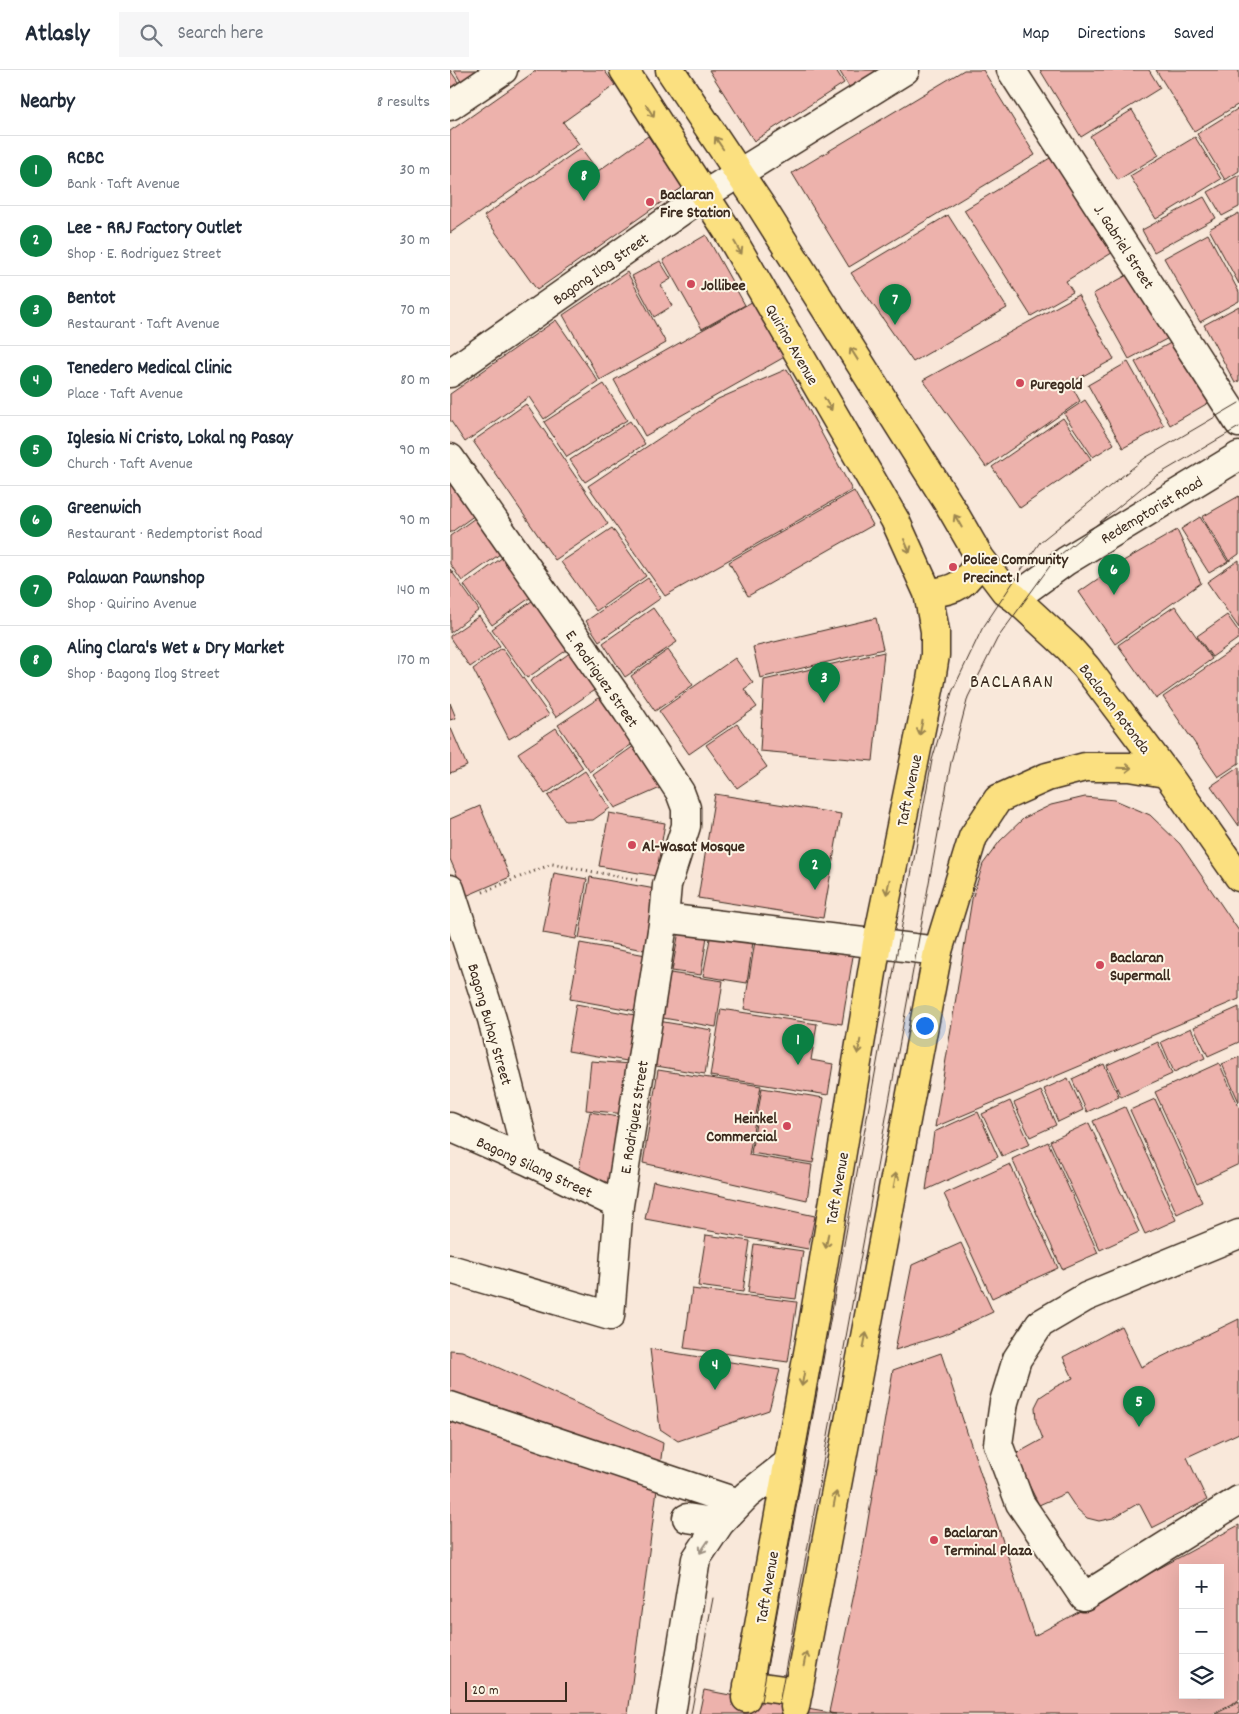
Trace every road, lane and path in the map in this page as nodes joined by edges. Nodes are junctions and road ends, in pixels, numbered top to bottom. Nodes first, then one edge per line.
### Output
1 (503, 70) edge
2 (624, 70) edge
3 (670, 70) edge
4 (905, 70) edge
5 (1011, 70) edge
6 (450, 106) edge
7 (738, 173) junction
8 (704, 194) junction
9 (450, 373) edge
10 (1239, 423) edge
11 (1239, 456) edge
12 (450, 458) edge
13 (980, 558) junction
14 (928, 593) junction
15 (1010, 594) junction
16 (931, 680) joint
17 (1165, 773) junction
18 (1239, 877) edge
19 (667, 885) junction
20 (453, 896) edge
21 (664, 918) junction
22 (877, 943) junction
23 (938, 951) junction
24 (450, 1127) edge
25 (528, 1161) junction
26 (619, 1205) junction
27 (1239, 1234) edge
28 (450, 1269) edge
29 (450, 1406) edge
30 (788, 1463) junction
31 (1239, 1500) edge
32 (739, 1504) junction
33 (687, 1518) dead end
34 (720, 1523) junction
35 (671, 1714) edge

1 - 6 street
2 -> 8 main road, Quirino Avenue
7 -> 3 main road
4 - 7 street, Bagong Ilog Street
5 - 10 street, J. Gabriel Street
7 - 8 street, Bagong Ilog Street
13 -> 7 main road
8 - 9 street, Bagong Ilog Street
8 -> 14 main road, Quirino Avenue
11 - 15 street, Redemptorist Road
12 - 19 street, E. Rodriguez Street
13 - 14 main road
13 - 15 main road
14 - 16 main road, Quirino Avenue
15 - 17 main road, Baclaran Rotonda
16 -> 22 main road, Taft Avenue
17 - 18 main road
23 -> 17 main road, Baclaran Rotonda
19 - 20 path
19 - 21 street, E. Rodriguez Street
20 - 25 street, Bagong Buhay Street
21 - 22 street
21 - 26 street, E. Rodriguez Street
22 - 23 street
22 -> 30 main road, Taft Avenue
30 -> 23 main road, Taft Avenue
24 - 25 street, Bagong Silang Street
25 - 26 street, Bagong Silang Street
26 - 28 street, E. Rodriguez Street
27 - 31 street
29 - 32 street
30 - 32 street
32 - 34 street
33 - 34 street
34 -> 35 street

